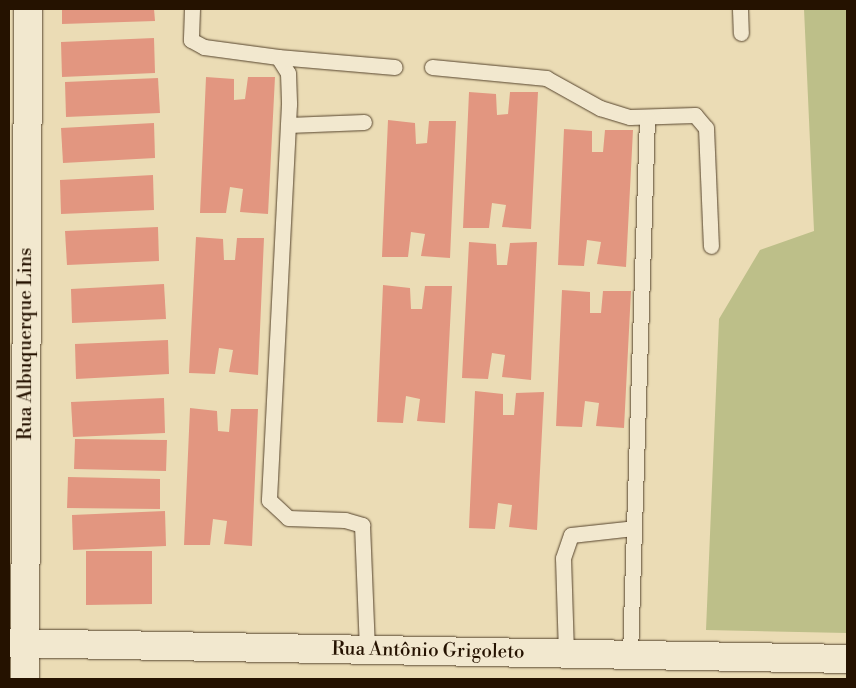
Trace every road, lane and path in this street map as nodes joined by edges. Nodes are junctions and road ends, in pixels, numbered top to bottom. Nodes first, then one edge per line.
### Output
1 (28, 9) edge
2 (192, 9) edge
3 (740, 9) edge
4 (741, 33) dead end
5 (278, 57) junction
6 (395, 67) dead end
7 (432, 67) dead end
8 (647, 116) junction
9 (364, 122) dead end
10 (288, 125) junction
11 (711, 246) dead end
12 (17, 264) edge
13 (634, 528) junction
14 (17, 643) edge
15 (367, 650) junction
16 (566, 653) junction
17 (630, 655) junction
18 (847, 659) edge
19 (24, 679) edge

1 - 12 street, Rua Albuquerque Lins
2 - 5 lane
3 - 4 lane
5 - 6 lane
5 - 10 lane
7 - 8 lane
8 - 11 lane
8 - 13 lane
9 - 10 lane
10 - 15 lane
12 - 14 street, Rua Albuquerque Lins
13 - 16 lane
13 - 17 lane
14 - 15 street, Rua Antônio Grigoleto
14 - 19 street, Rua Albuquerque Lins
15 - 16 street, Rua Antônio Grigoleto
16 - 17 street, Rua Antônio Grigoleto
17 - 18 street, Rua Antônio Grigoleto

